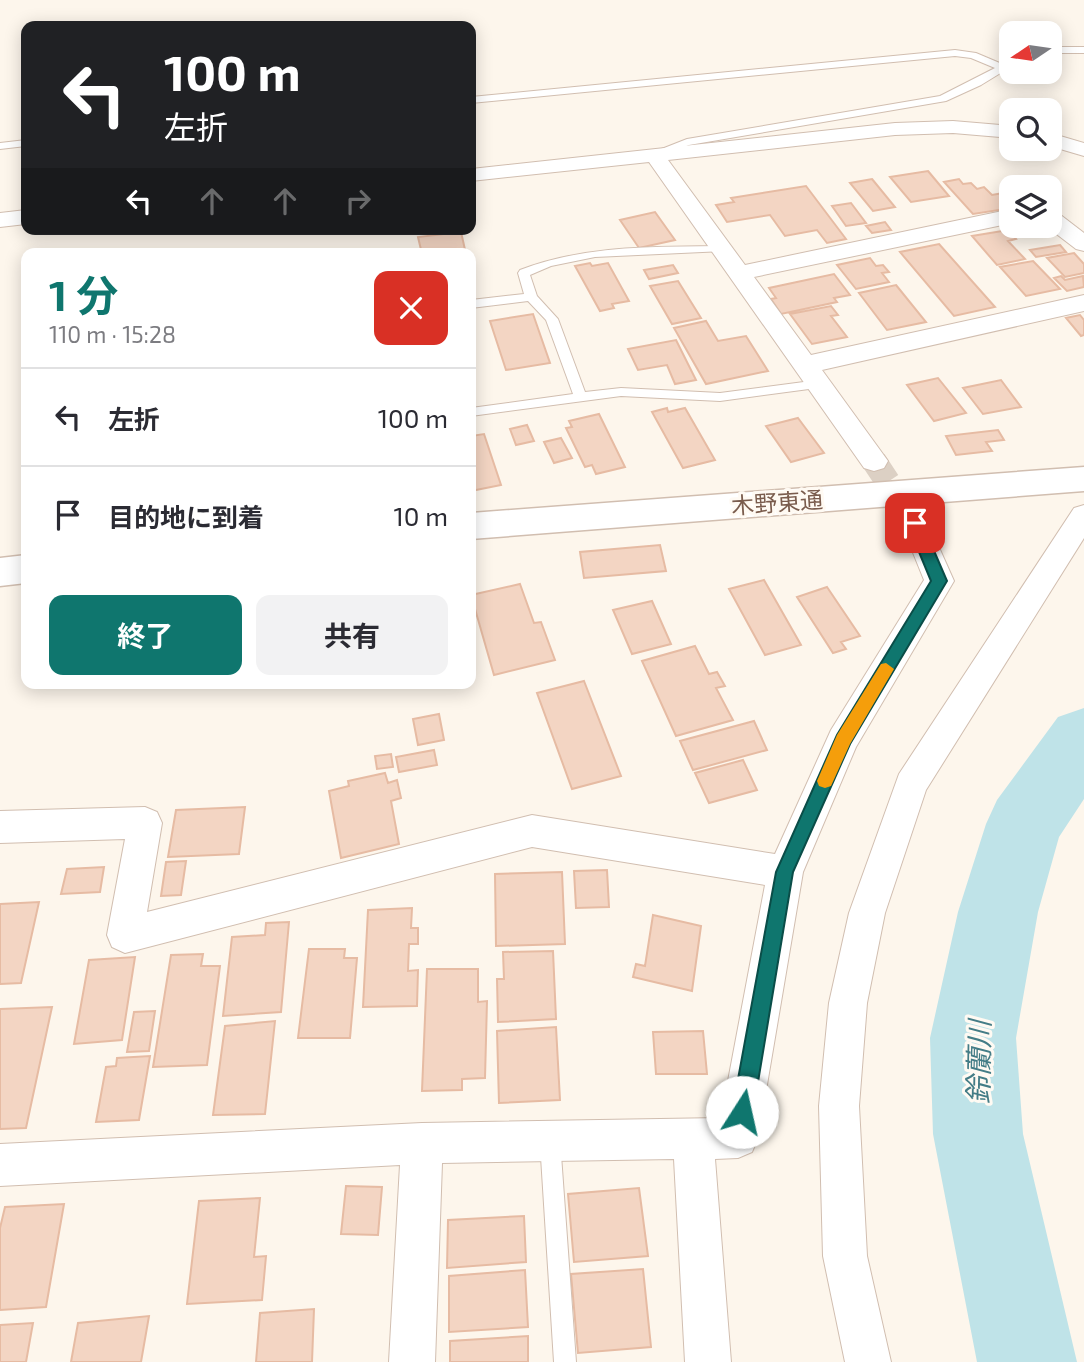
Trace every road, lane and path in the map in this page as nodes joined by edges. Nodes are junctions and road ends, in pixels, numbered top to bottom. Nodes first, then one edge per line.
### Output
1 (1062, 50) edge
2 (1084, 50) edge
3 (999, 62) edge
4 (999, 69) edge
5 (476, 100) edge
6 (999, 131) edge
7 (1062, 143) edge
8 (21, 144) edge
9 (0, 146) edge
10 (1084, 150) edge
11 (655, 156) junction
12 (476, 174) edge
13 (21, 218) edge
14 (999, 219) edge
15 (0, 220) edge
16 (1062, 227) edge
17 (1084, 244) edge
18 (720, 249) junction
19 (737, 274) junction
20 (531, 296) junction
21 (476, 303) edge
22 (1084, 303) edge
23 (812, 375) junction
24 (580, 397) junction
25 (476, 411) edge
26 (874, 461) tunnel mouth
27 (1084, 479) edge
28 (1084, 515) edge
29 (915, 523) tunnel mouth
30 (476, 526) edge
31 (21, 570) edge
32 (0, 572) edge
33 (0, 827) edge
34 (785, 872) junction
35 (693, 1139) junction
36 (550, 1141) junction
37 (422, 1143) junction
38 (0, 1164) edge
39 (412, 1362) edge
40 (565, 1362) edge
41 (708, 1362) edge
42 (868, 1362) edge

1 - 2 lane
3 - 5 lane
4 - 11 lane
6 - 11 street
7 - 10 street
8 - 9 lane
11 - 12 street
11 - 18 street
13 - 15 street
14 - 19 street
16 - 17 street
18 - 19 street
18 - 20 lane
19 - 23 street
20 - 21 lane
20 - 24 lane
22 - 23 street
23 - 24 lane
23 - 26 street
24 - 25 lane
27 - 30 street, 木野東通
28 - 42 street
29 - 34 street
31 - 32 street
33 - 34 street
34 - 35 street
35 - 36 street
35 - 41 street
36 - 37 street
36 - 40 lane
37 - 38 street
37 - 39 street

